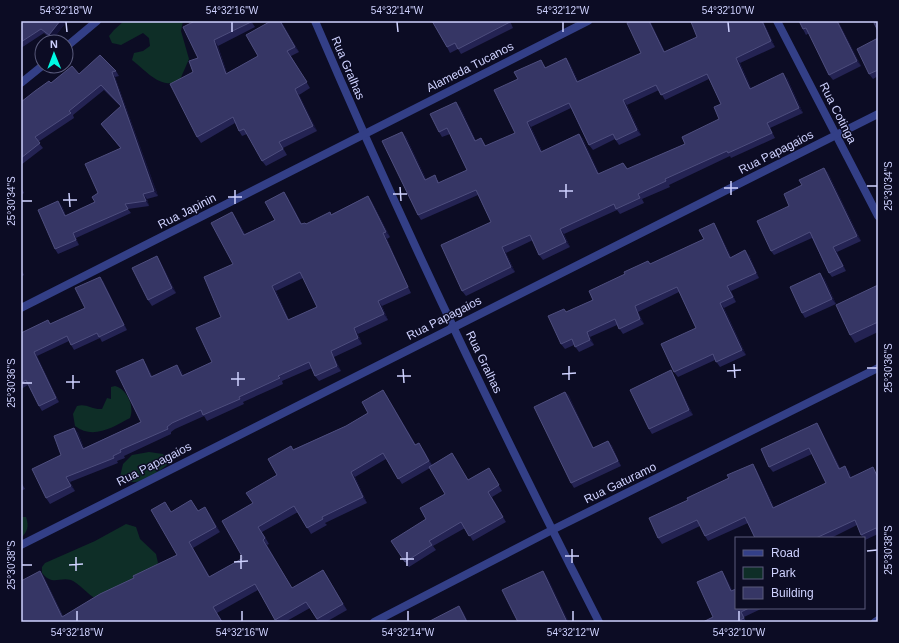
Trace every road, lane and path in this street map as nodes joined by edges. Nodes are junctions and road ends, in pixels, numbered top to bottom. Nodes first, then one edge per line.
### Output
1 (97, 21) edge
2 (315, 21) edge
3 (588, 21) edge
4 (777, 21) edge
5 (74, 40) edge
6 (34, 73) edge
7 (21, 84) edge
8 (878, 114) edge
9 (363, 135) junction
10 (836, 136) junction
11 (878, 216) edge
12 (21, 308) edge
13 (453, 327) junction
14 (878, 368) edge
15 (552, 530) junction
16 (21, 545) edge
17 (878, 620) edge
18 (374, 622) edge
19 (599, 622) edge
20 (875, 622) edge

1 - 5 street
2 - 9 street, Rua Gralhas
3 - 9 street, Alameda Tucanos
4 - 10 street, Rua Cotinga
6 - 7 street
8 - 10 street, Rua Papagaios
9 - 12 street, Rua Japinin
9 - 13 street, Rua Gralhas
10 - 11 street, Rua Cotinga
10 - 13 street, Rua Papagaios
13 - 15 street, Rua Gralhas
13 - 16 street, Rua Papagaios
14 - 15 street, Rua Gaturamo
15 - 18 street, Rua Gaturamo
15 - 19 street, Rua Gralhas
17 - 20 street

